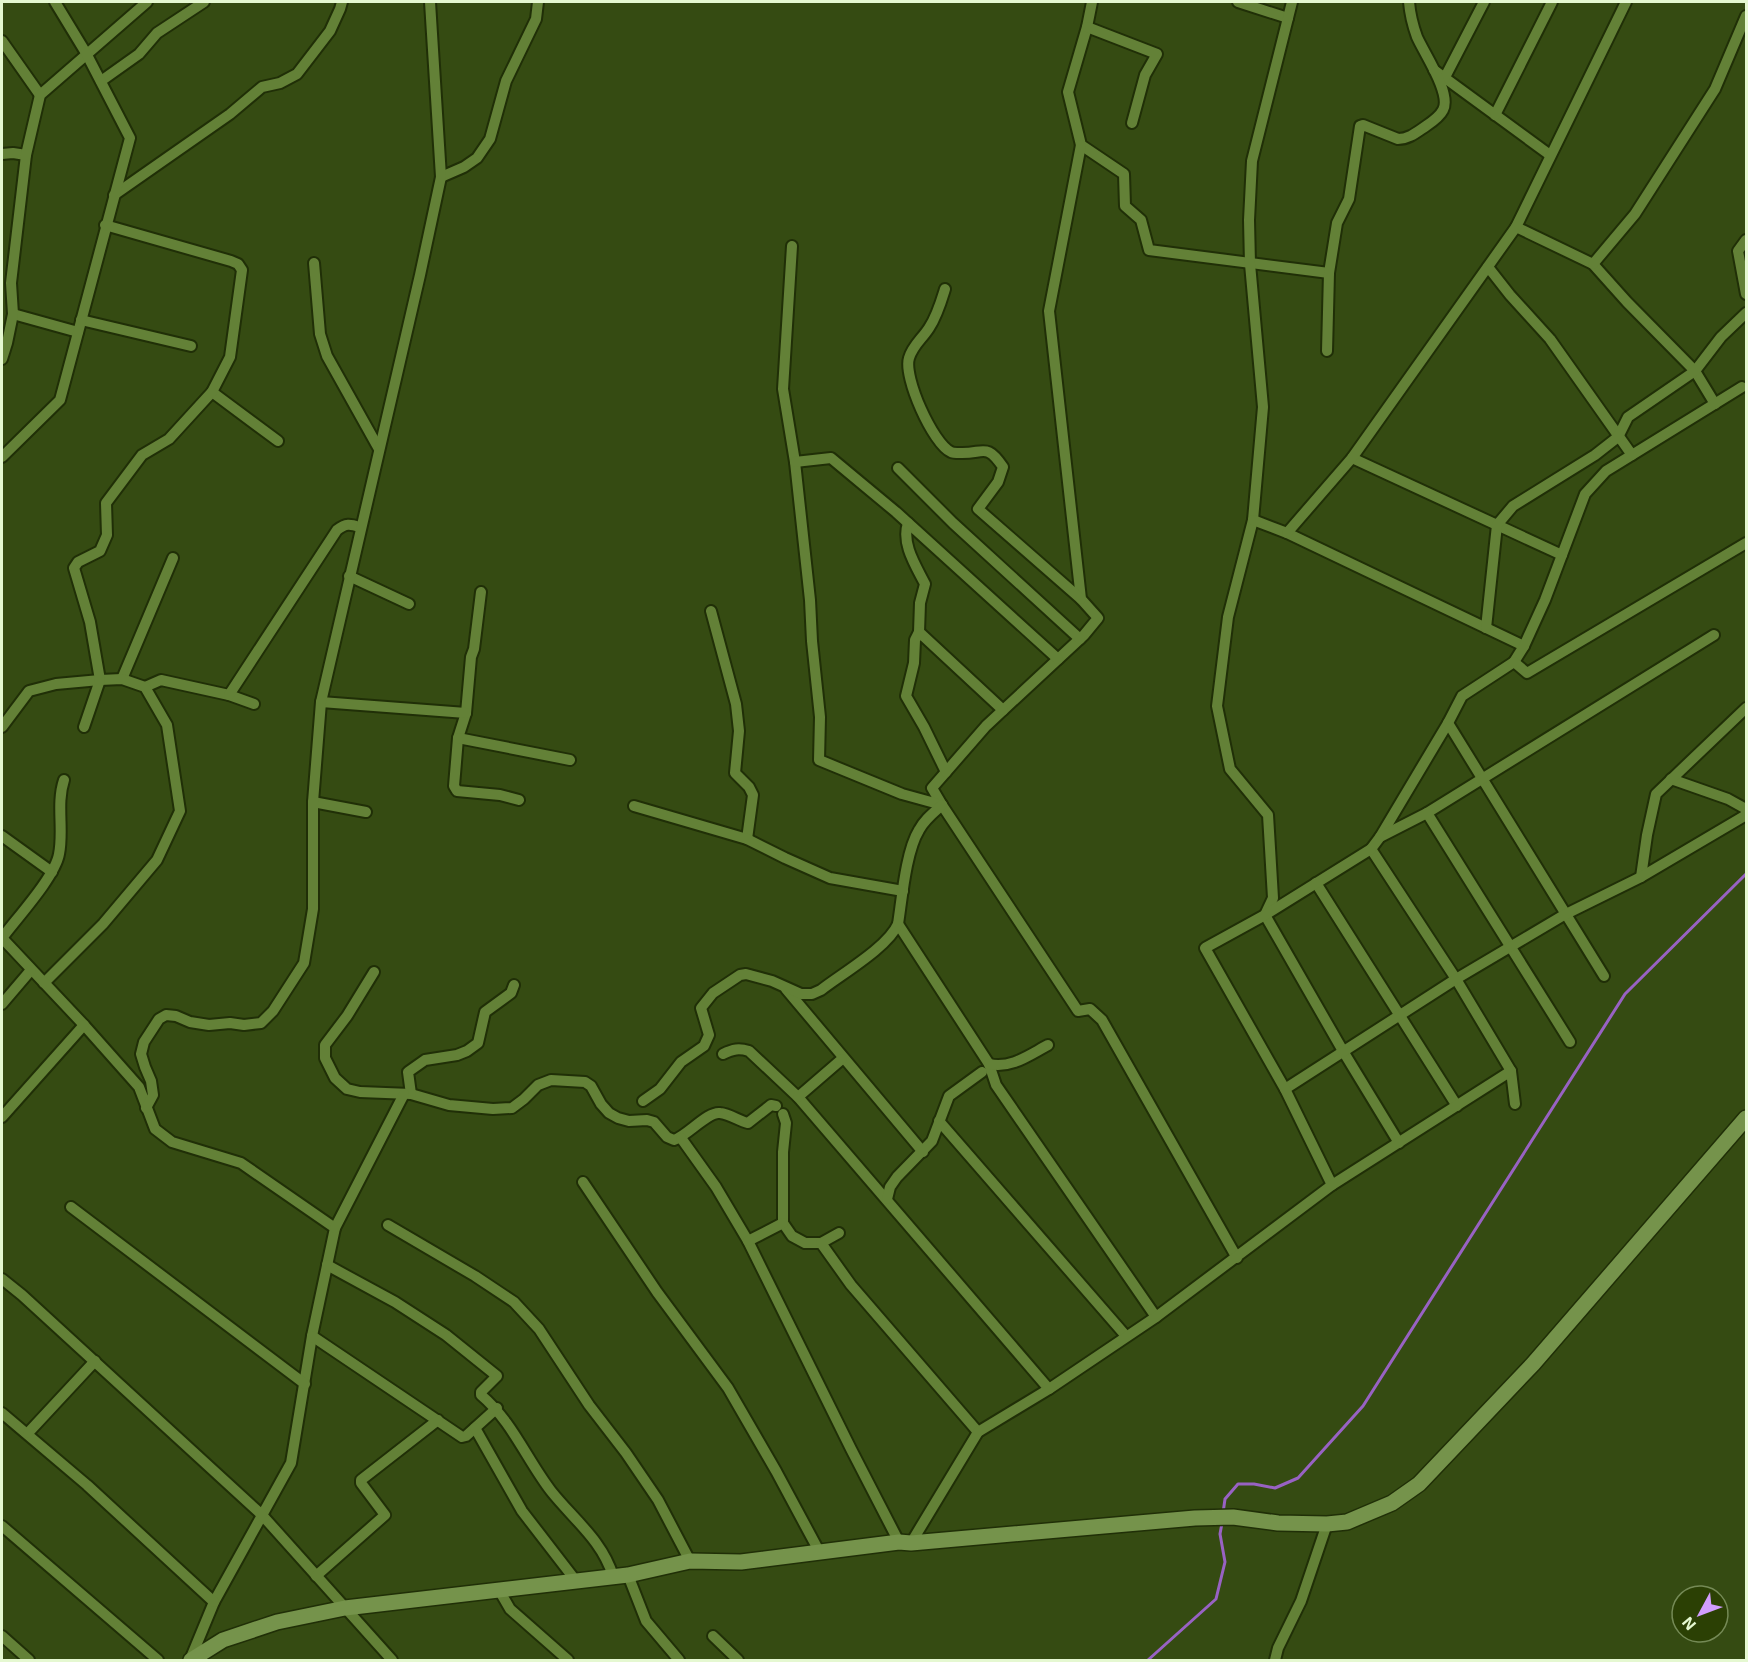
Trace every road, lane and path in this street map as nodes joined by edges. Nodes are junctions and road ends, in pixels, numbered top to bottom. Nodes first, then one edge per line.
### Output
1 (55, 2) edge
2 (147, 2) edge
3 (204, 2) edge
4 (342, 2) edge
5 (430, 2) edge
6 (538, 2) edge
7 (1092, 2) edge
8 (1238, 2) edge
9 (1292, 2) edge
10 (1408, 2) edge
11 (1484, 2) edge
12 (1552, 2) edge
13 (1626, 2) edge
14 (1746, 16) edge
15 (1288, 18) junction
16 (1087, 27) junction
17 (2, 41) edge
18 (87, 53) junction
19 (101, 81) junction
20 (1443, 81) junction
21 (40, 95) junction
22 (1496, 115) junction
23 (1132, 123) dead end
24 (1081, 145) junction
25 (2, 154) edge
26 (26, 155) junction
27 (1550, 155) junction
28 (441, 177) junction
29 (114, 195) junction
30 (105, 225) junction
31 (1516, 226) junction
32 (1746, 240) edge
33 (792, 246) dead end
34 (314, 263) dead end
35 (1250, 264) junction
36 (1593, 264) junction
37 (1488, 267) junction
38 (1329, 273) junction
39 (945, 289) dead end
40 (1746, 294) edge
41 (1746, 313) edge
42 (14, 314) junction
43 (81, 320) junction
44 (78, 332) junction
45 (190, 346) dead end
46 (1327, 351) dead end
47 (2, 359) edge
48 (1695, 371) junction
49 (1742, 387) dead end
50 (212, 392) junction
51 (1715, 404) junction
52 (1618, 437) junction
53 (278, 441) dead end
54 (379, 449) junction
55 (1632, 455) junction
56 (2, 457) edge
57 (1352, 458) junction
58 (795, 462) junction
59 (898, 468) dead end
60 (1252, 520) junction
61 (908, 524) junction
62 (1497, 525) junction
63 (360, 527) junction
64 (1287, 533) junction
65 (1746, 543) edge
66 (1562, 555) junction
67 (173, 558) dead end
68 (349, 576) junction
69 (481, 592) dead end
70 (1081, 599) junction
71 (409, 604) dead end
72 (711, 611) dead end
73 (1486, 628) junction
74 (919, 632) junction
75 (1714, 634) dead end
76 (1080, 639) junction
77 (1524, 646) junction
78 (1058, 659) junction
79 (1514, 662) junction
80 (123, 679) junction
81 (100, 680) junction
82 (145, 687) junction
83 (229, 695) junction
84 (321, 702) junction
85 (254, 704) dead end
86 (1746, 708) edge
87 (1003, 710) junction
88 (466, 713) junction
89 (1448, 723) junction
90 (84, 726) dead end
91 (2, 727) edge
92 (458, 738) junction
93 (570, 760) dead end
94 (946, 772) junction
95 (1484, 779) junction
96 (64, 780) dead end
97 (1671, 780) junction
98 (519, 800) dead end
99 (313, 802) junction
100 (942, 805) junction
101 (634, 806) dead end
102 (1746, 809) edge
103 (366, 812) dead end
104 (1427, 813) junction
105 (1746, 815) edge
106 (2, 836) edge
107 (1380, 837) junction
108 (747, 839) junction
109 (1371, 849) junction
110 (52, 872) junction
111 (1641, 877) junction
112 (1316, 883) junction
113 (903, 891) junction
114 (1265, 915) junction
115 (1564, 915) junction
116 (898, 924) junction
117 (2, 938) edge
118 (1511, 947) junction
119 (31, 970) junction
120 (374, 972) dead end
121 (1604, 976) dead end
122 (1456, 980) junction
123 (44, 983) junction
124 (513, 985) dead end
125 (784, 987) junction
126 (2, 1004) edge
127 (1400, 1015) junction
128 (84, 1026) junction
129 (1570, 1042) dead end
130 (1048, 1045) dead end
131 (1343, 1052) junction
132 (723, 1054) dead end
133 (843, 1059) junction
134 (986, 1068) junction
135 (1511, 1071) junction
136 (1286, 1089) junction
137 (407, 1094) junction
138 (798, 1097) junction
139 (643, 1101) dead end
140 (1515, 1104) dead end
141 (1456, 1106) junction
142 (146, 1108) junction
143 (2, 1117) edge
144 (1746, 1118) edge
145 (939, 1120) junction
146 (681, 1138) junction
147 (1399, 1143) junction
148 (923, 1152) junction
149 (583, 1182) dead end
150 (1332, 1185) junction
151 (887, 1199) junction
152 (71, 1207) dead end
153 (783, 1223) junction
154 (388, 1225) dead end
155 (335, 1228) junction
156 (839, 1233) dead end
157 (748, 1241) junction
158 (821, 1242) junction
159 (1237, 1258) junction
160 (327, 1265) junction
161 (2, 1279) edge
162 (1156, 1317) junction
163 (312, 1336) junction
164 (1126, 1336) junction
165 (95, 1361) junction
166 (305, 1384) junction
167 (1049, 1389) junction
168 (497, 1408) junction
169 (2, 1413) edge
170 (438, 1420) junction
171 (476, 1428) junction
172 (978, 1432) junction
173 (28, 1433) junction
174 (262, 1515) junction
175 (1327, 1524) junction
176 (2, 1526) edge
177 (905, 1543) junction
178 (819, 1551) junction
179 (690, 1561) junction
180 (316, 1576) junction
181 (620, 1576) junction
182 (576, 1581) junction
183 (499, 1590) junction
184 (214, 1602) junction
185 (345, 1608) junction
186 (2, 1636) edge
187 (713, 1636) dead end
188 (25, 1659) edge
189 (158, 1660) edge
190 (190, 1660) edge
191 (392, 1660) edge
192 (568, 1660) edge
193 (679, 1660) edge
194 (738, 1660) edge
195 (1275, 1660) edge

1 - 18 street
2 - 18 street
3 - 19 street
4 - 29 street
5 - 28 street
6 - 28 street
7 - 16 street
8 - 15 street
9 - 15 street
10 - 20 street
11 - 20 street
12 - 22 street
13 - 27 street
14 - 36 street
15 - 35 street
16 - 23 street
16 - 24 street
17 - 21 street
18 - 19 street
18 - 21 street
19 - 29 street
20 - 22 street
20 - 38 street
21 - 26 street
22 - 27 street
24 - 35 street
24 - 70 street
25 - 26 street
26 - 42 street
27 - 31 street
28 - 54 street
29 - 30 street
30 - 43 street
30 - 50 street
31 - 36 street
31 - 37 street
32 - 40 street
33 - 58 street
34 - 54 street
35 - 38 street
35 - 60 street
36 - 48 street
37 - 52 street
37 - 57 street
38 - 46 street
39 - 70 street
41 - 48 street
42 - 44 street
42 - 47 street
43 - 44 street
43 - 45 street
44 - 56 street
48 - 51 street
48 - 52 street
49 - 51 street
50 - 53 street
50 - 81 street
51 - 55 street
52 - 55 street
52 - 62 street
54 - 63 street
55 - 66 street
57 - 62 street
57 - 64 street
58 - 61 street
58 - 100 street
59 - 76 street
60 - 64 street
60 - 114 street
61 - 74 street
61 - 78 street
62 - 66 street
62 - 73 street
63 - 68 street
63 - 83 street
64 - 73 street
65 - 79 street
66 - 77 street
67 - 80 street
68 - 71 street
68 - 84 street
69 - 88 street
70 - 76 street
72 - 108 street
73 - 77 street
74 - 87 street
74 - 94 street
75 - 95 street
76 - 78 street
77 - 79 street
78 - 87 street
79 - 89 street
80 - 81 street
80 - 82 street
81 - 90 street
81 - 91 street
82 - 83 street
82 - 123 street
83 - 85 street
84 - 88 street
84 - 99 street
86 - 97 street
87 - 94 street
88 - 92 street
89 - 95 street
89 - 107 street
92 - 93 street
92 - 98 street
94 - 100 street
95 - 104 street
95 - 115 street
96 - 110 street
97 - 102 street
97 - 111 street
99 - 103 street
99 - 142 street
100 - 113 street
100 - 159 street
101 - 108 street
104 - 107 street
104 - 118 street
105 - 111 street
106 - 110 street
107 - 109 street
108 - 113 street
109 - 112 street
109 - 122 street
110 - 117 street
111 - 115 street
112 - 114 street
112 - 127 street
113 - 116 street
114 - 131 street
114 - 136 street
115 - 118 street
115 - 121 street
116 - 125 street
116 - 134 street
117 - 119 street
118 - 122 street
118 - 129 street
119 - 123 street
119 - 126 street
120 - 137 street
122 - 127 street
122 - 135 street
123 - 128 street
124 - 137 street
125 - 133 street
125 - 139 street
127 - 131 street
127 - 141 street
128 - 142 street
128 - 143 street
130 - 134 street
131 - 136 street
131 - 147 street
132 - 138 street
133 - 138 street
133 - 148 street
134 - 145 street
134 - 162 street
135 - 140 street
135 - 141 street
136 - 150 street
137 - 146 street
137 - 155 street
138 - 151 street
141 - 147 street
142 - 155 street
144 - 175 street
145 - 148 street
145 - 164 street
146 - 153 street
146 - 157 street
147 - 150 street
148 - 151 street
149 - 178 street
150 - 159 street
151 - 167 street
152 - 166 street
153 - 157 street
153 - 158 street
154 - 179 street
155 - 160 street
156 - 158 street
157 - 177 street
158 - 172 street
159 - 162 street
160 - 163 street
160 - 168 street
161 - 165 street
162 - 164 street
163 - 166 street
163 - 170 street
164 - 167 street
165 - 173 street
165 - 174 street
166 - 174 street
167 - 172 street
168 - 171 street
168 - 181 street
169 - 173 street
170 - 171 street
170 - 180 street
171 - 182 street
172 - 177 street
173 - 184 street
174 - 180 street
174 - 184 street
175 - 177 street
175 - 195 street
176 - 189 street
177 - 178 street
178 - 179 street
179 - 181 street
180 - 185 street
181 - 182 street
181 - 193 street
182 - 183 street
183 - 185 street
183 - 192 street
184 - 190 street
185 - 190 street
185 - 191 street
186 - 188 street
187 - 194 street

